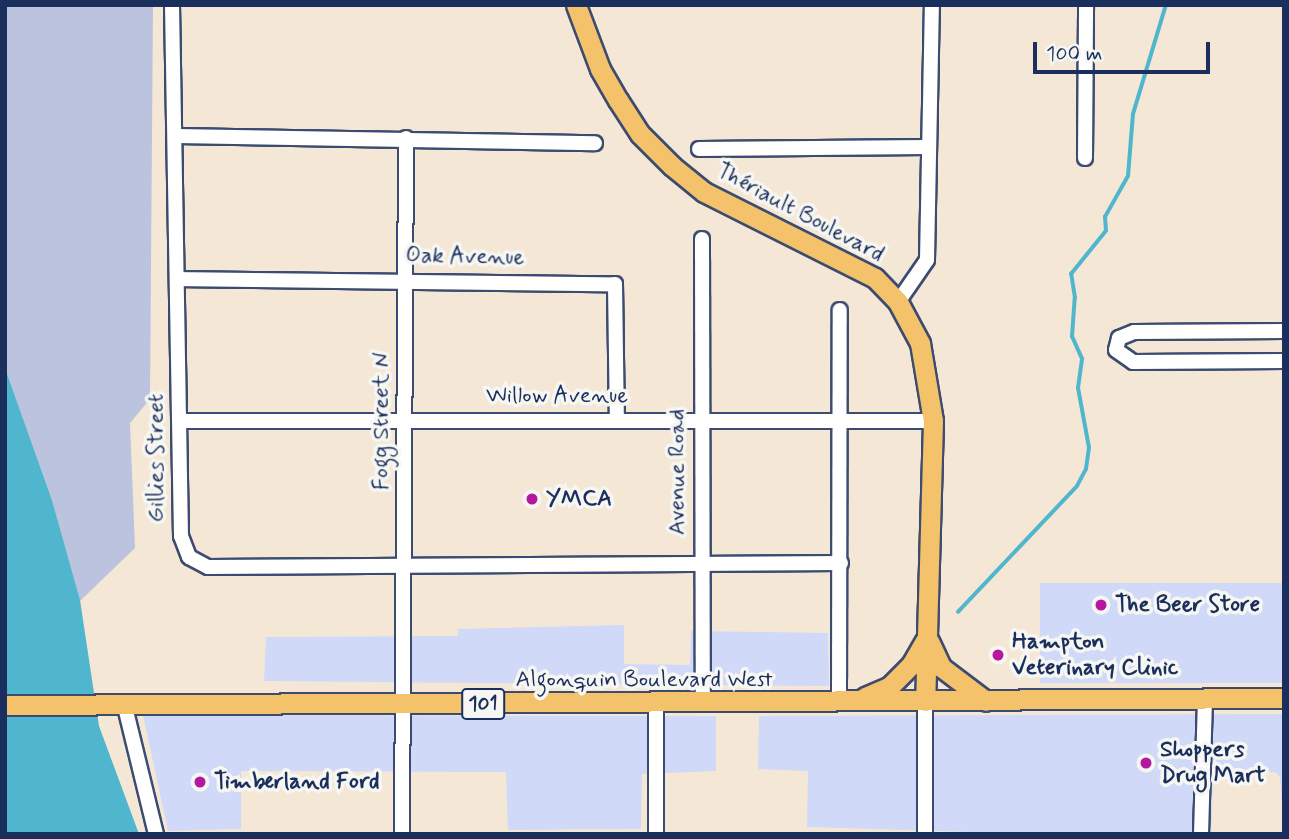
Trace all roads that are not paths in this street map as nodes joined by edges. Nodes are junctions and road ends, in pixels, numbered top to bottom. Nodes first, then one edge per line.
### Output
1 (172, 5) edge
2 (576, 5) edge
3 (932, 5) edge
4 (1086, 5) edge
5 (177, 136) junction
6 (406, 138) junction
7 (595, 142) dead end
8 (928, 147) junction
9 (699, 149) dead end
10 (1085, 158) dead end
11 (702, 239) dead end
12 (179, 279) junction
13 (406, 279) junction
14 (898, 302) junction
15 (840, 310) dead end
16 (1284, 331) edge
17 (1284, 361) edge
18 (700, 418) junction
19 (617, 419) junction
20 (841, 419) junction
21 (180, 421) junction
22 (933, 421) junction
23 (403, 422) junction
24 (701, 562) junction
25 (841, 563) junction
26 (407, 564) junction
27 (927, 636) junction
28 (1284, 698) edge
29 (1205, 699) junction
30 (925, 701) junction
31 (986, 701) junction
32 (847, 702) junction
33 (117, 703) junction
34 (656, 703) junction
35 (703, 704) junction
36 (5, 705) edge
37 (406, 705) junction
38 (156, 834) edge
39 (402, 834) edge
40 (656, 834) edge
41 (925, 834) edge
42 (1201, 834) edge

1 - 5 street, Gillies Street
2 - 14 main road, Thériault Boulevard
3 - 8 street
4 - 10 street
5 - 6 street
5 - 12 street, Gillies Street
6 - 7 street
6 - 13 street, Fogg Street N
8 - 9 street
8 - 14 street
11 - 18 street, Avenue Road
12 - 13 street, Oak Avenue
12 - 21 street, Gillies Street
13 - 19 street, Oak Avenue
13 - 23 street, Fogg Street N
14 - 22 main road, Thériault Boulevard
15 - 20 street
16 - 17 street
18 - 19 street, Willow Avenue
18 - 20 street, Willow Avenue
18 - 24 street, Avenue Road
19 - 23 street, Willow Avenue
20 - 22 street, Willow Avenue
20 - 25 street
21 - 23 street, Willow Avenue
21 - 26 street, Gillies Street
22 - 27 main road, Thériault Boulevard
23 - 26 street, Fogg Street N
24 - 25 street, Gillies Street
24 - 26 street, Gillies Street
24 - 35 street, Avenue Road
25 - 32 street
26 - 37 street, Fogg Street N
27 - 30 main road, Thériault Boulevard
27 - 31 main road
27 - 32 main road
28 - 29 main road, Algonquin Boulevard West / 101
29 - 31 main road, Algonquin Boulevard West / 101
29 - 42 street
30 - 31 main road, Algonquin Boulevard West / 101
30 - 32 main road, Algonquin Boulevard West / 101
30 - 41 street
32 - 35 main road, Algonquin Boulevard West / 101
33 - 36 main road, Algonquin Boulevard West / 101
33 - 37 main road, Algonquin Boulevard West / 101
33 - 38 street
34 - 35 main road, Algonquin Boulevard West / 101
34 - 37 main road, Algonquin Boulevard West / 101
34 - 40 street
37 - 39 street, Fogg Street N

